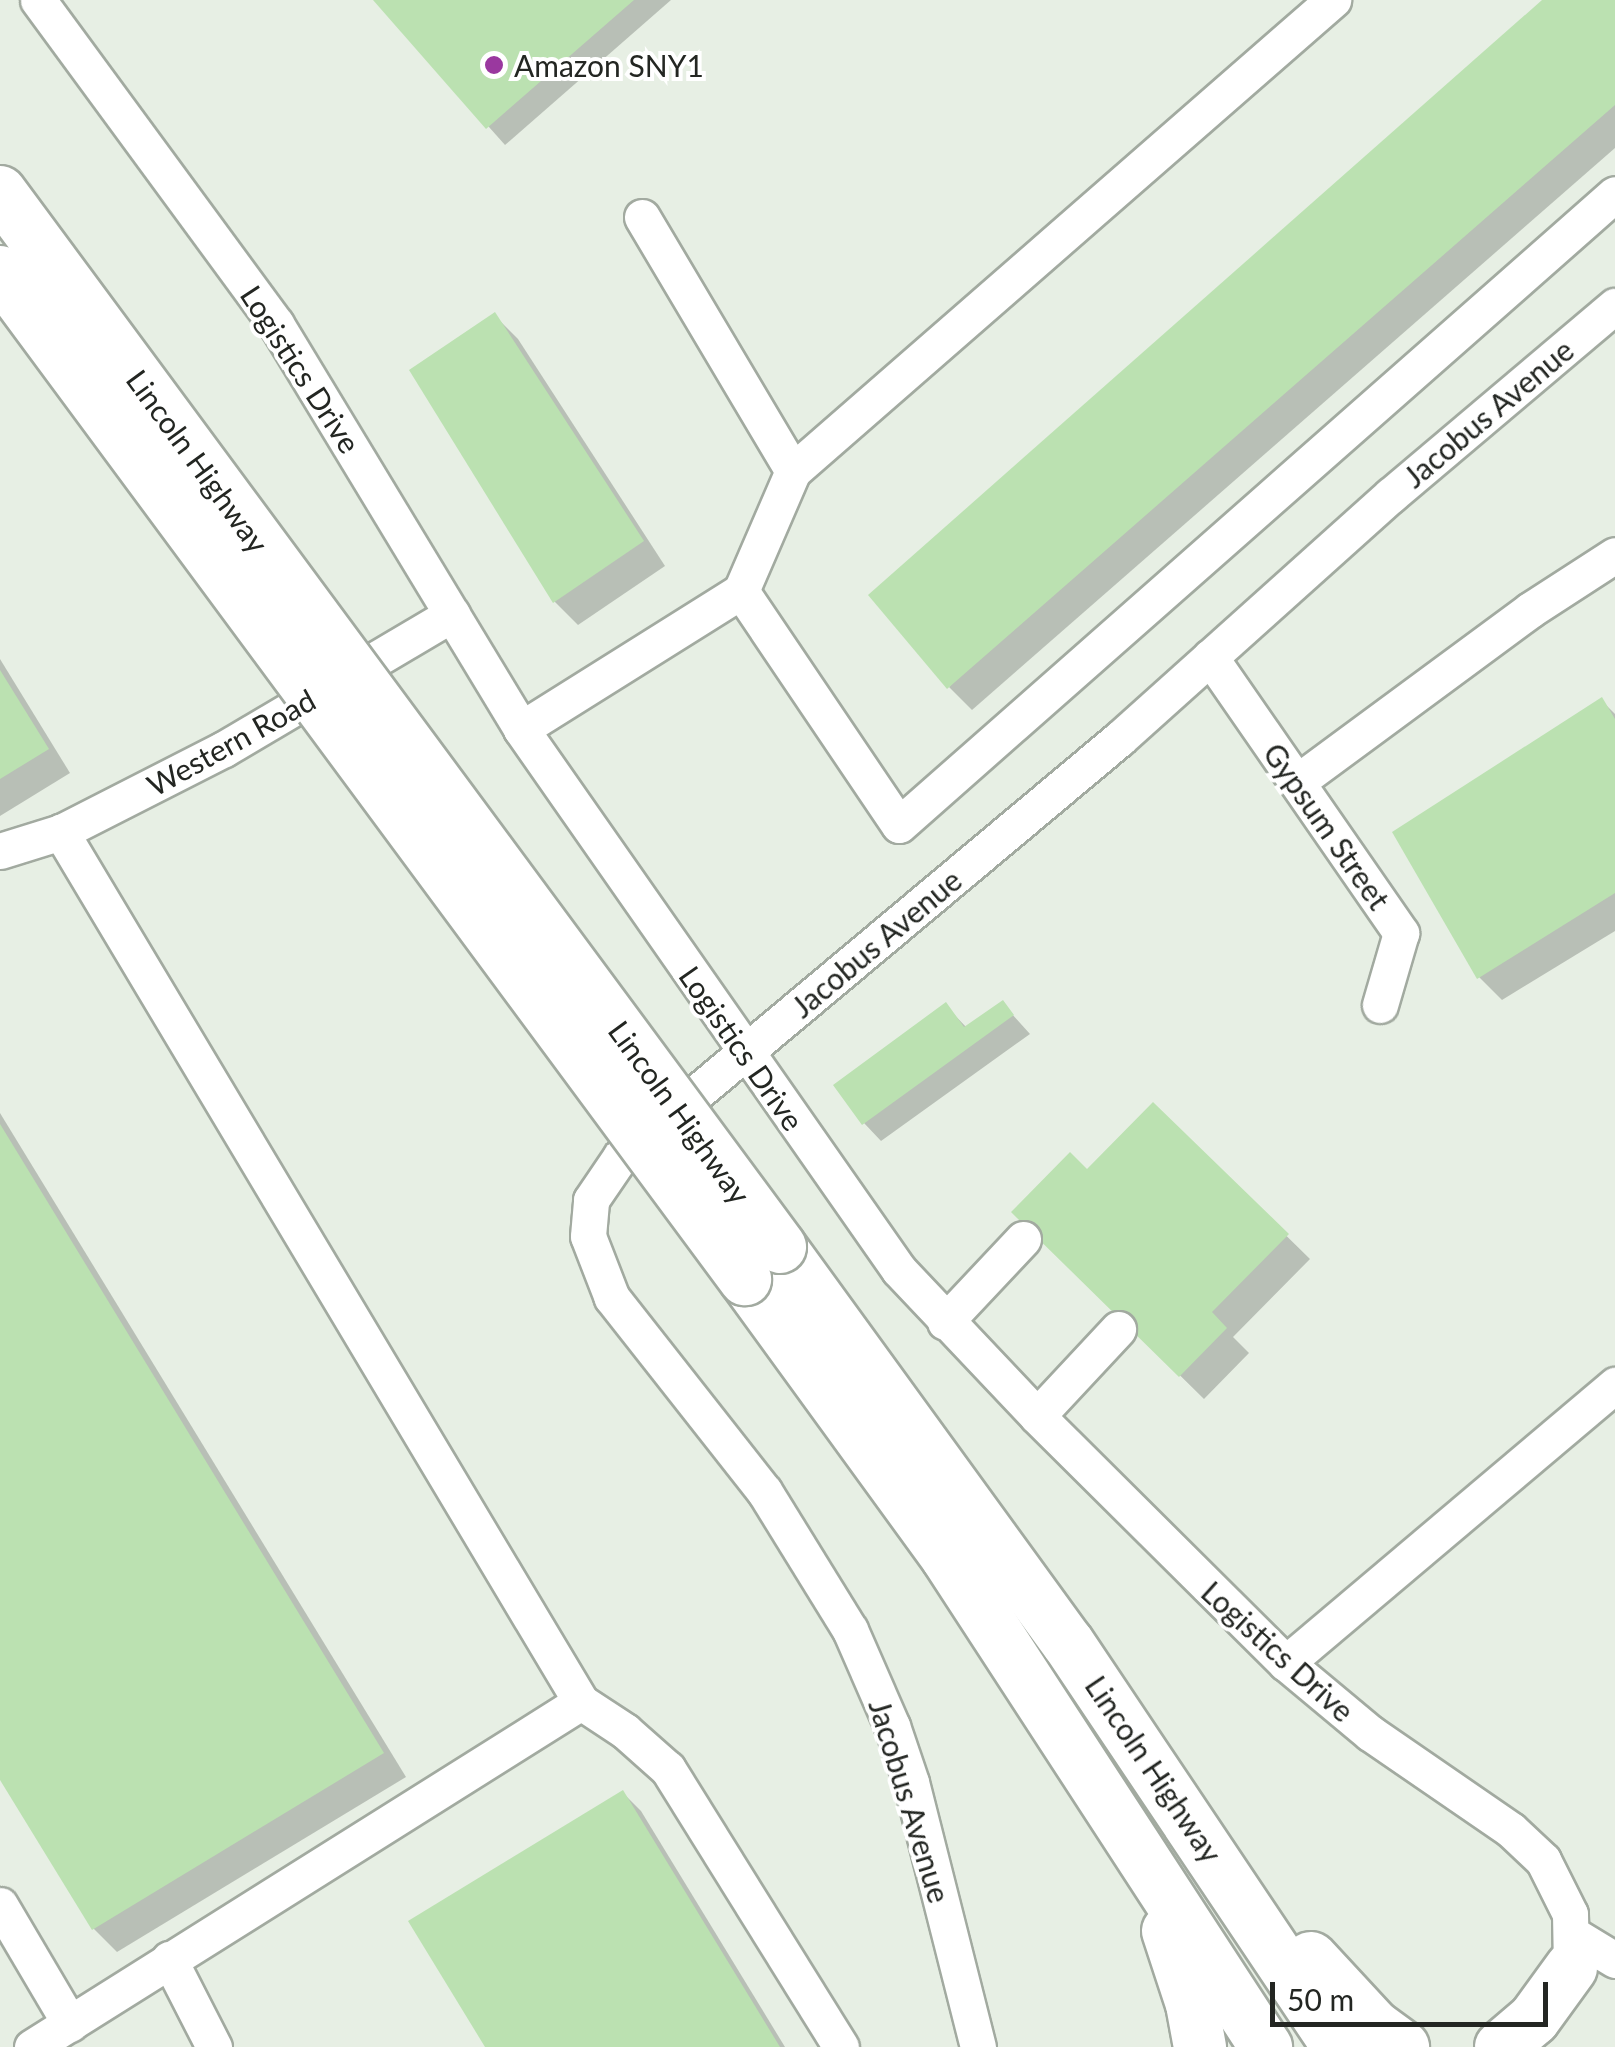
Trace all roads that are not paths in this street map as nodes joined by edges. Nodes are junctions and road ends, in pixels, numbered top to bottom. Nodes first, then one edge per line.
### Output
1 (38, 0) edge
2 (1333, 0) edge
3 (0, 192) edge
4 (1615, 194) edge
5 (642, 217) dead end
6 (0, 272) edge
7 (1615, 306) edge
8 (793, 472) junction
9 (1615, 555) edge
10 (742, 591) junction
11 (452, 614) junction
12 (1210, 657) junction
13 (522, 729) junction
14 (1297, 782) junction
15 (61, 832) junction
16 (0, 851) edge
17 (1380, 1004) dead end
18 (746, 1052) junction
19 (1024, 1239) dead end
20 (763, 1263) junction
21 (945, 1322) junction
22 (1118, 1329) dead end
23 (1615, 1385) edge
24 (1037, 1416) junction
25 (1286, 1662) junction
26 (581, 1702) junction
27 (1200, 1835) junction
28 (1142, 1854) junction
29 (0, 1905) edge
30 (1586, 1954) edge
31 (169, 1958) junction
32 (70, 2024) junction
33 (32, 2047) edge
34 (214, 2047) edge
35 (841, 2047) edge
36 (978, 2047) edge
37 (1200, 2047) edge
38 (1266, 2047) edge
39 (1338, 2047) edge
40 (1403, 2047) edge
41 (1501, 2047) edge
42 (1554, 2047) edge

1 - 11 street, Logistics Drive
2 - 8 street
3 - 20 highway, Lincoln Highway, bridge
4 - 10 street
5 - 8 street
6 - 20 highway, Lincoln Highway, bridge
7 - 12 street, Jacobus Avenue
8 - 10 street
9 - 14 street
10 - 13 street
11 - 13 street, Logistics Drive
11 - 15 street, Western Road
12 - 14 street, Gypsum Street
12 - 18 street, Jacobus Avenue
13 - 18 street, Logistics Drive
14 - 17 street, Gypsum Street
15 - 16 street, Western Road
15 - 26 street
18 - 21 street, Logistics Drive
18 - 36 street, Jacobus Avenue
19 - 21 street
20 - 27 highway, Lincoln Highway
20 - 28 highway, Lincoln Highway
21 - 24 street, Logistics Drive
22 - 24 street
23 - 25 street
24 - 25 street, Logistics Drive
25 - 30 street, Logistics Drive
26 - 31 street
26 - 35 street
27 - 39 highway, Lincoln Highway
27 - 40 highway
28 - 37 highway
28 - 38 highway, Lincoln Highway
29 - 32 street
30 - 41 highway
30 - 42 highway
31 - 32 street
31 - 34 street
32 - 33 street

